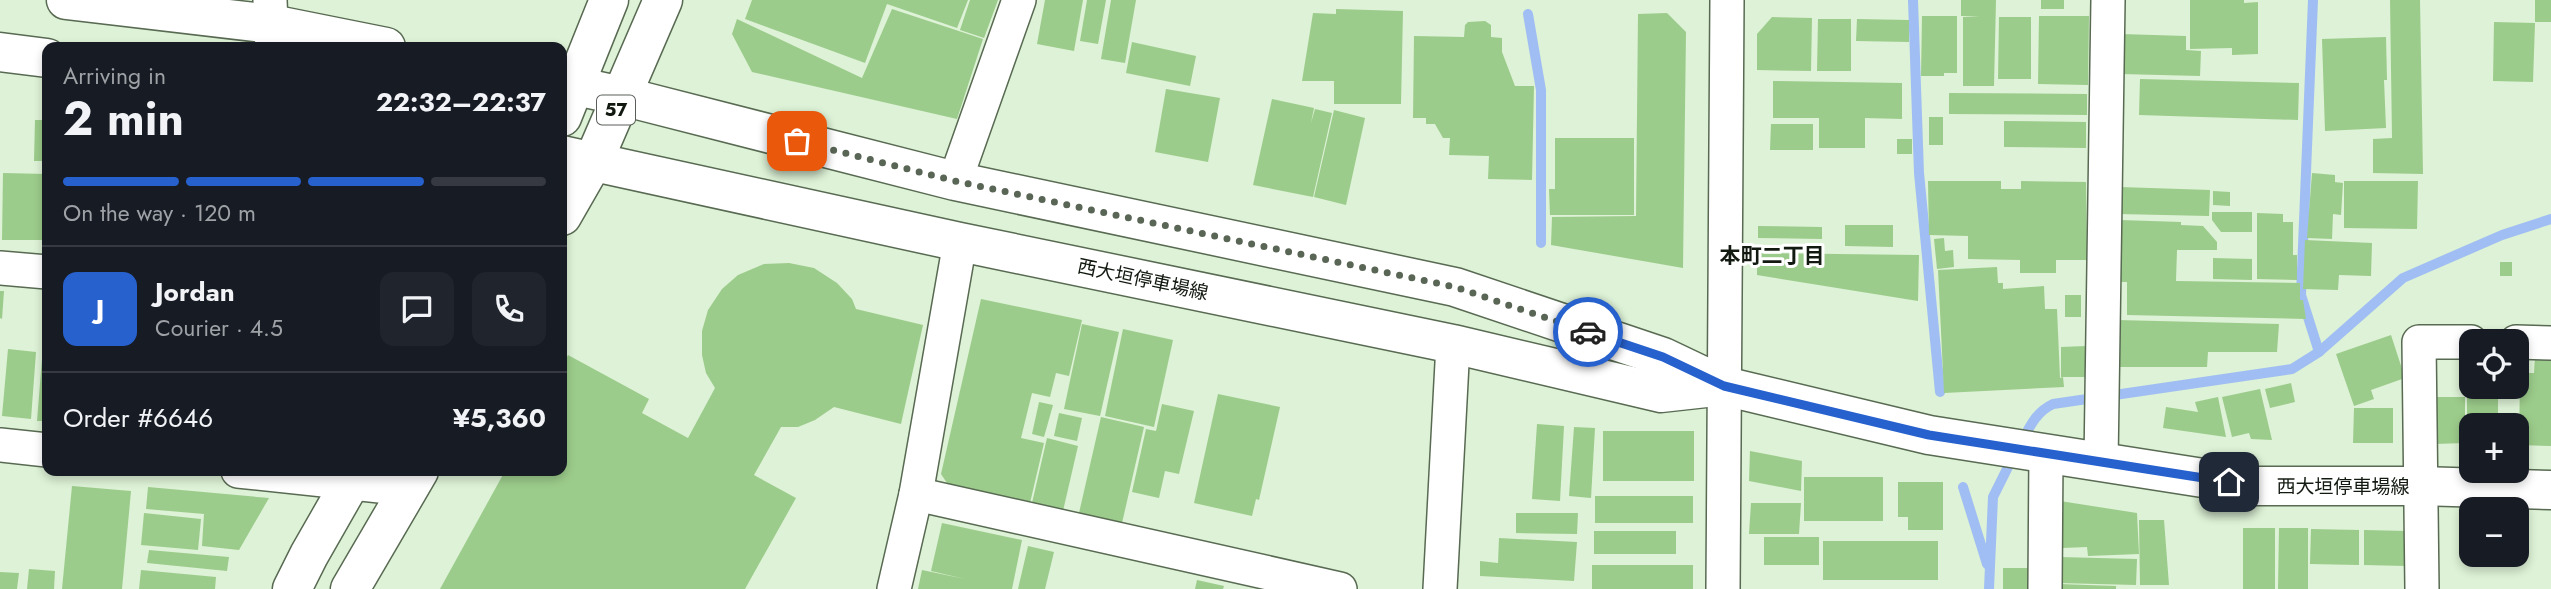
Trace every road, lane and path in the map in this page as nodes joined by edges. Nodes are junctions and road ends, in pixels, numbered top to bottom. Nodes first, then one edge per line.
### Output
1 (66, 0) edge
2 (609, 0) edge
3 (663, 0) edge
4 (1019, 0) edge
5 (1727, 0) edge
6 (2108, 0) edge
7 (271, 24) edge
8 (361, 42) edge
9 (0, 52) edge
10 (42, 57) edge
11 (567, 93) edge
12 (567, 95) edge
13 (622, 96) junction
14 (577, 159) edge
15 (955, 181) junction
16 (567, 197) edge
17 (960, 242) junction
18 (0, 268) edge
19 (42, 272) edge
20 (2459, 342) edge
21 (2529, 342) edge
22 (2551, 343) edge
23 (1452, 344) junction
24 (1724, 386) junction
25 (0, 445) edge
26 (42, 449) edge
27 (2046, 453) junction
28 (2101, 462) junction
29 (335, 476) edge
30 (354, 477) edge
31 (414, 480) edge
32 (2420, 486) junction
33 (2551, 490) edge
34 (916, 494) junction
35 (292, 589) edge
36 (350, 589) edge
37 (894, 589) edge
38 (1340, 589) edge
39 (1440, 589) edge
40 (1723, 589) edge
41 (2045, 589) edge
42 (2422, 589) edge

1 - 7 main road
2 - 11 main road, 57
3 - 13 main road, 57
4 - 15 street
5 - 24 street
6 - 28 street
7 - 8 main road
9 - 10 main road
12 - 13 main road, 西大垣停車場線
13 - 14 main road, 57
13 - 15 main road, 西大垣停車場線
14 - 16 main road, 57
14 - 17 main road, 西大垣停車場線
15 - 24 main road, 西大垣停車場線
17 - 23 main road, 西大垣停車場線
17 - 34 street
18 - 19 street
20 - 32 street
21 - 22 street
23 - 24 main road, 西大垣停車場線
23 - 39 street
24 - 27 main road, 西大垣停車場線
24 - 40 street
25 - 26 street
27 - 28 main road, 西大垣停車場線
27 - 41 street
28 - 32 main road, 西大垣停車場線
29 - 30 street
30 - 31 street
30 - 35 main road
31 - 36 main road
32 - 33 main road, 西大垣停車場線
32 - 42 street
34 - 37 street
34 - 38 street

